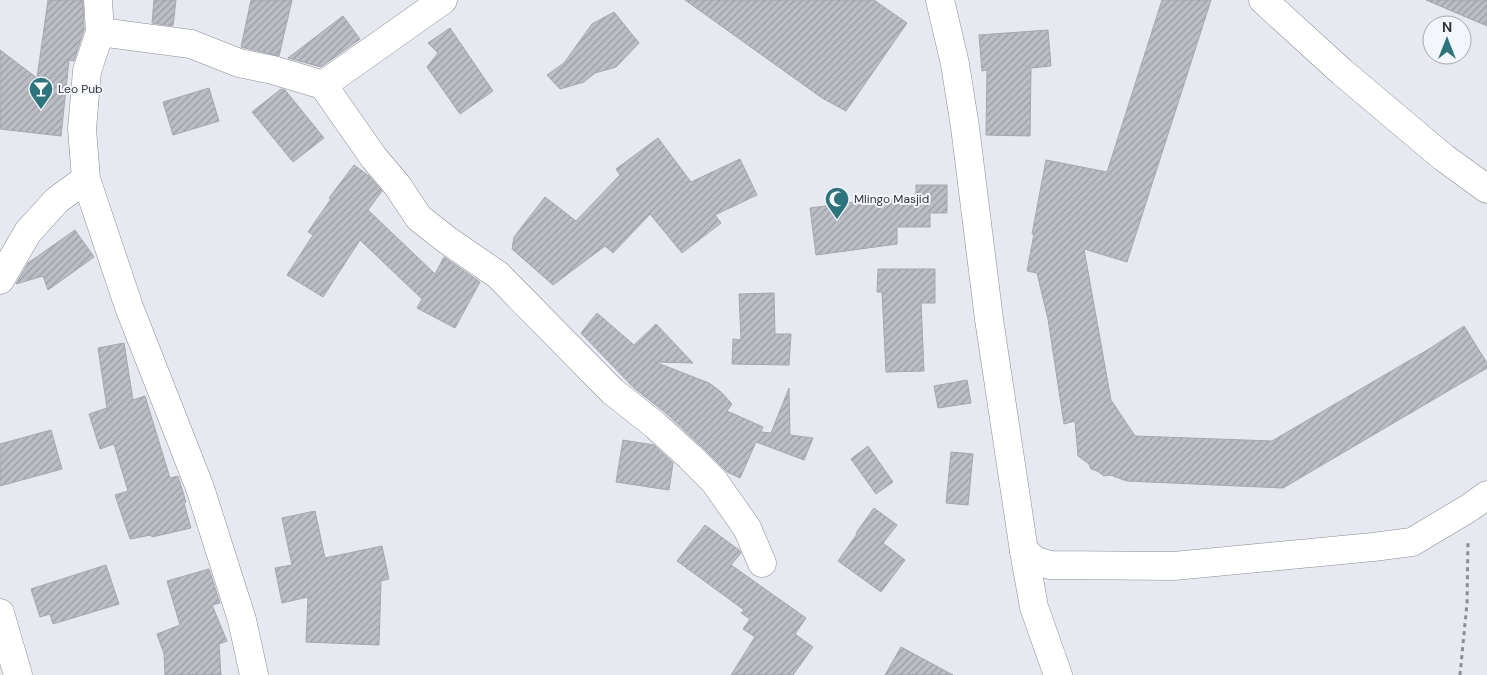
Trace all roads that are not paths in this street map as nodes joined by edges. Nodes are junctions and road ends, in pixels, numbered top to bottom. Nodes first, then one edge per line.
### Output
1 (98, 0) edge
2 (443, 0) edge
3 (940, 0) edge
4 (1263, 0) edge
5 (100, 32) junction
6 (323, 85) junction
7 (86, 179) junction
8 (1487, 189) edge
9 (0, 280) edge
10 (1478, 501) edge
11 (1024, 551) junction
12 (762, 563) dead end
13 (0, 614) edge
14 (18, 675) edge
15 (254, 675) edge
16 (1058, 675) edge

1 - 5 street
2 - 6 street
3 - 11 street
4 - 8 street
5 - 6 street
5 - 7 street
6 - 12 street
7 - 9 street
7 - 15 street
10 - 11 street
11 - 16 street
13 - 14 street

